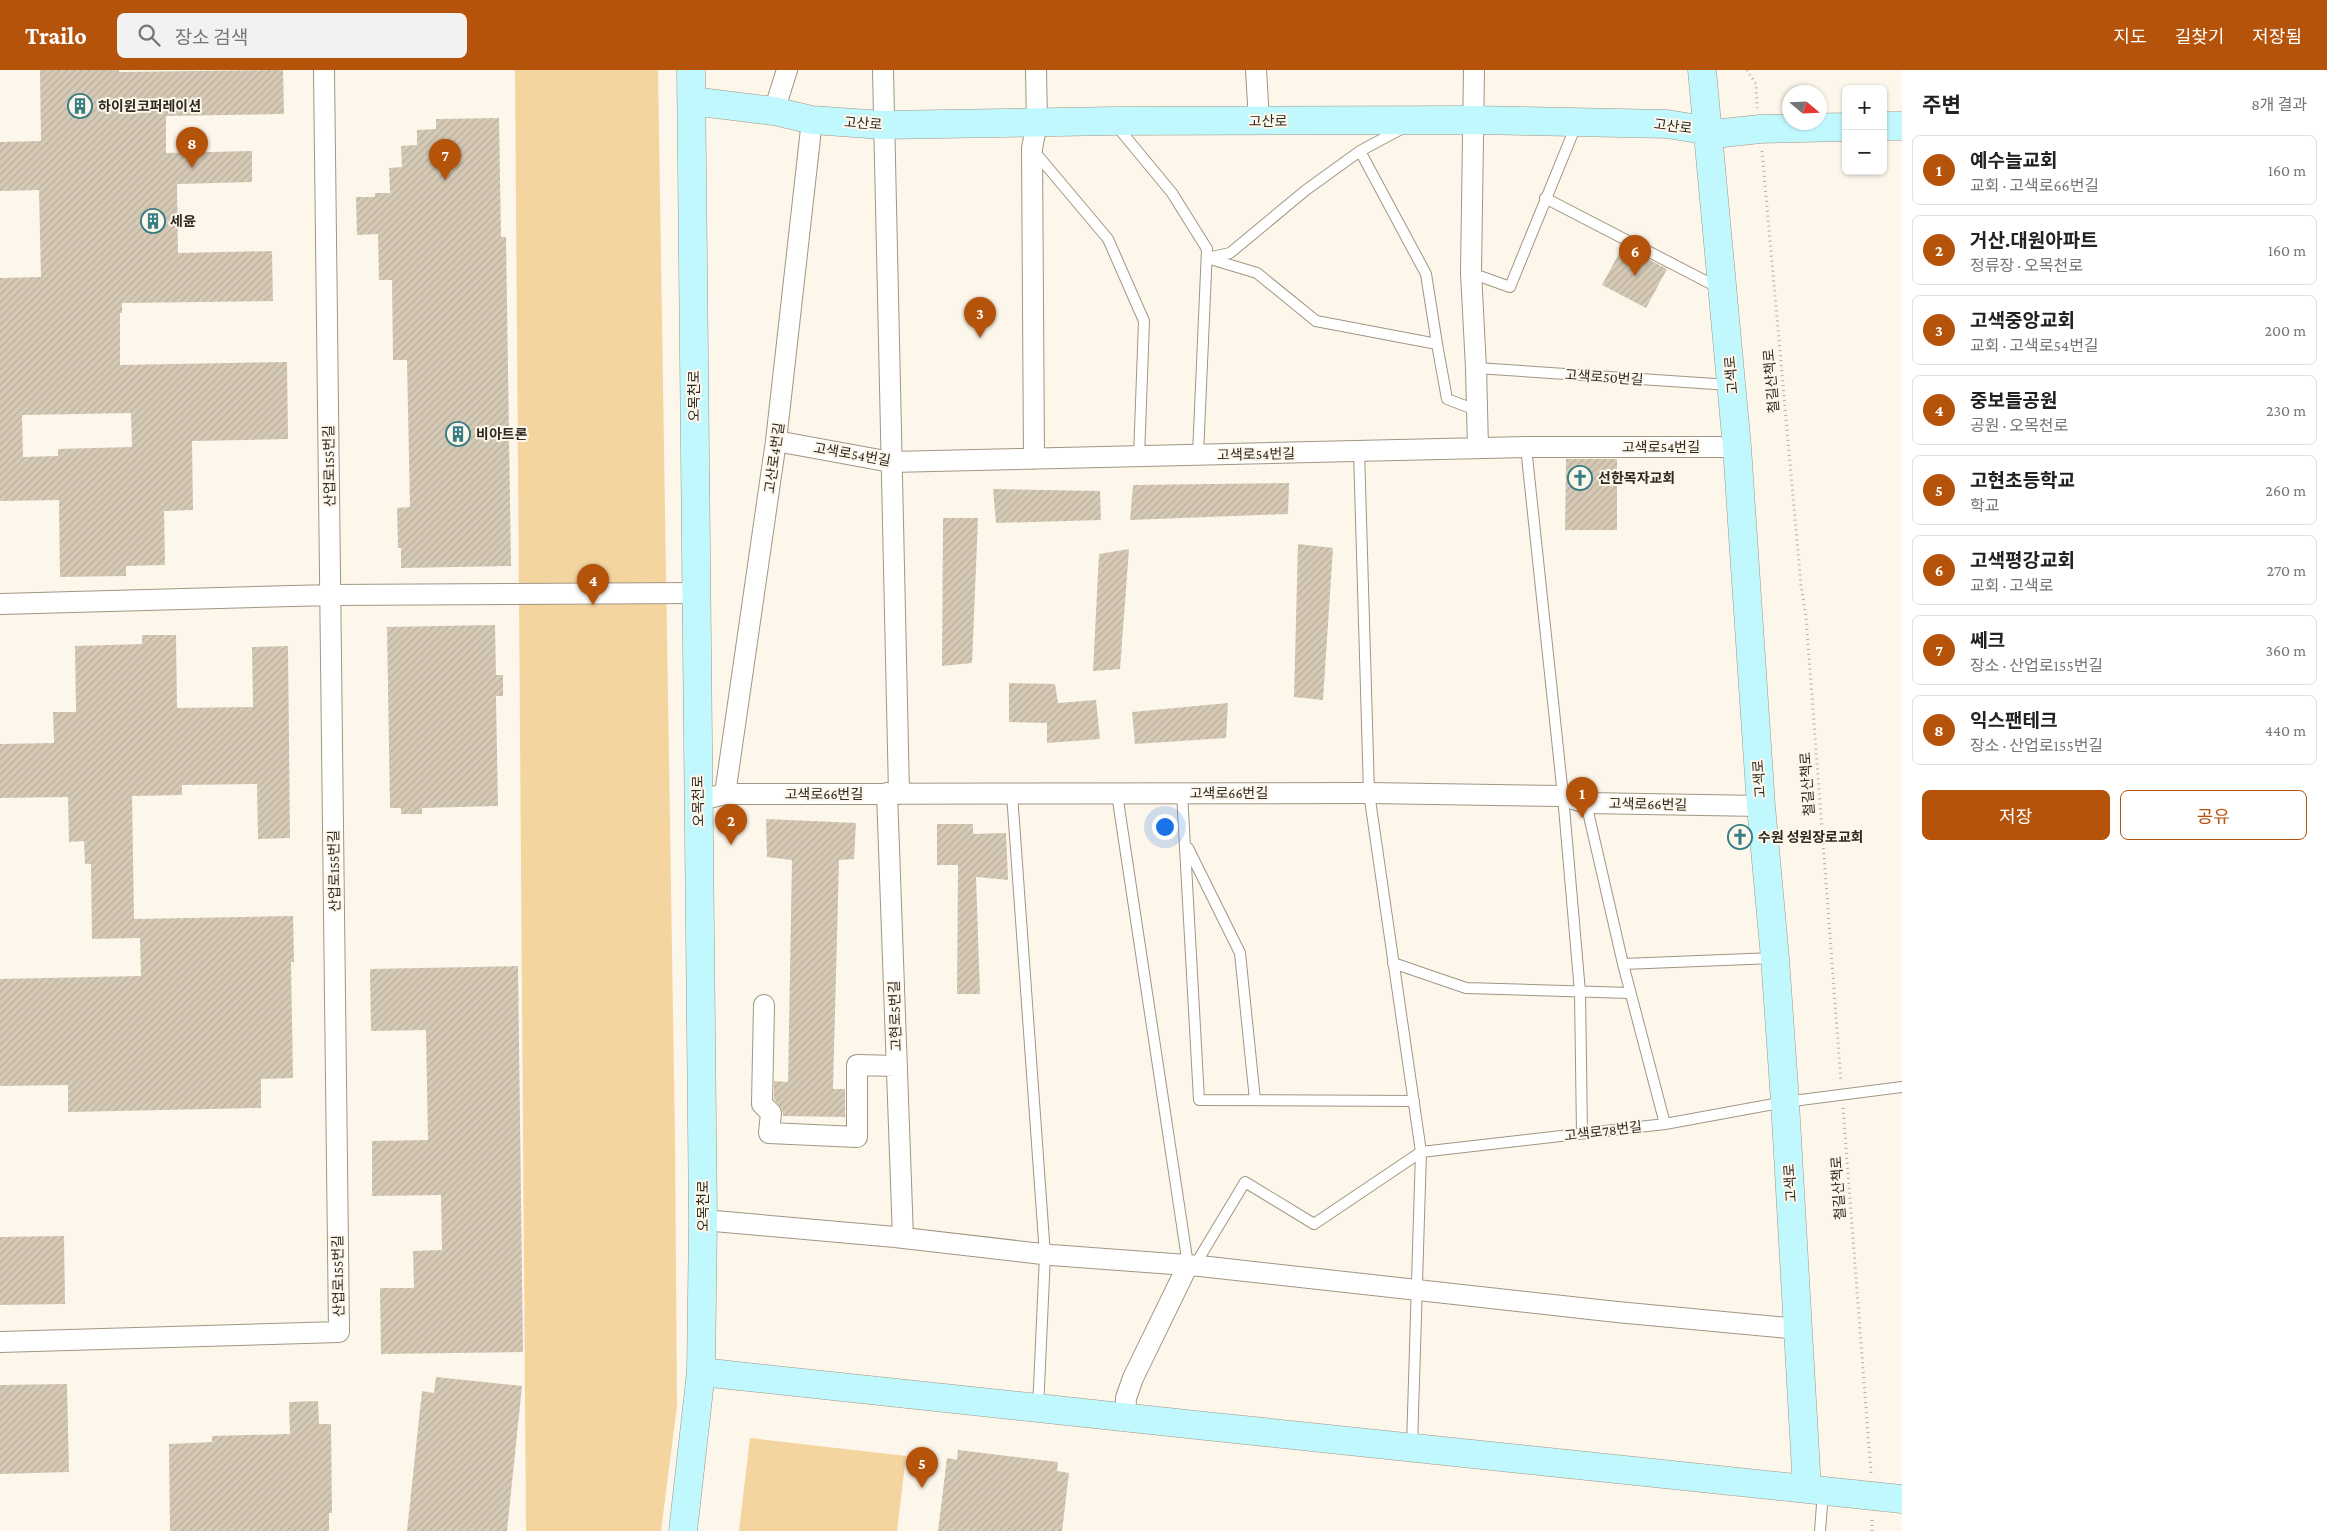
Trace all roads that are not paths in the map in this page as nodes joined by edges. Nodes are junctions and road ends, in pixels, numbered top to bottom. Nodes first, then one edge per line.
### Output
1 (324, 70) edge
2 (692, 70) edge
3 (787, 70) edge
4 (883, 70) edge
5 (1036, 70) edge
6 (1256, 70) edge
7 (1474, 70) edge
8 (1702, 70) edge
9 (692, 101) junction
10 (774, 111) junction
11 (812, 120) junction
12 (1474, 120) junction
13 (1113, 121) junction
14 (1259, 121) junction
15 (1414, 121) junction
16 (1578, 122) junction
17 (883, 125) junction
18 (1887, 126) edge
19 (1902, 126) edge
20 (1842, 127) edge
21 (1708, 131) junction
22 (1034, 136) junction
23 (1360, 151) junction
24 (1545, 198) junction
25 (1207, 258) junction
26 (1471, 273) junction
27 (1724, 291) junction
28 (1437, 344) junction
29 (1476, 368) junction
30 (1732, 386) junction
31 (1476, 410) junction
32 (776, 441) junction
33 (1526, 447) junction
34 (1737, 447) junction
35 (1478, 448) junction
36 (1359, 451) junction
37 (1198, 455) junction
38 (1139, 457) junction
39 (1034, 459) junction
40 (891, 462) junction
41 (696, 593) junction
42 (330, 595) junction
43 (0, 604) edge
44 (893, 793) junction
45 (1182, 793) junction
46 (1369, 793) junction
47 (725, 794) junction
48 (1012, 794) junction
49 (1116, 794) junction
50 (1563, 796) junction
51 (698, 801) junction
52 (1586, 803) junction
53 (1761, 806) junction
54 (1185, 843) junction
55 (1775, 958) junction
56 (1393, 962) junction
57 (1623, 964) junction
58 (1580, 992) junction
59 (1630, 993) junction
60 (764, 1005) dead end
61 (897, 1066) junction
62 (1902, 1087) edge
63 (1255, 1100) junction
64 (1414, 1101) junction
65 (1785, 1102) junction
66 (1665, 1124) junction
67 (1582, 1133) junction
68 (1421, 1152) junction
69 (703, 1220) junction
70 (903, 1238) junction
71 (1045, 1255) junction
72 (1191, 1265) junction
73 (1417, 1290) junction
74 (1799, 1329) junction
75 (0, 1342) edge
76 (701, 1372) junction
77 (1038, 1410) junction
78 (1125, 1418) junction
79 (1412, 1446) junction
80 (1815, 1489) junction
81 (1902, 1499) edge
82 (683, 1531) edge
83 (1820, 1531) edge

1 - 42 street, 산업로155번길
2 - 9 street, 오목천로
3 - 10 street
4 - 17 street, 고현로5번길
5 - 22 street
6 - 14 street
7 - 12 street
8 - 21 street, 고색로
9 - 10 street, 고산로
9 - 41 street, 오목천로
10 - 11 street, 고산로
11 - 17 street, 고산로
11 - 32 street, 고산로4번길
12 - 15 street, 고산로
12 - 16 street, 고산로
12 - 26 street
13 - 14 street, 고산로
13 - 22 street, 고산로
13 - 25 lane
14 - 15 street, 고산로
15 - 23 lane
16 - 21 street, 고산로
16 - 24 lane
17 - 22 street, 고산로
17 - 40 street, 고현로5번길
18 - 19 street
20 - 21 street, 고산로
21 - 27 street, 고색로
22 - 38 lane
22 - 39 street
23 - 25 lane
23 - 28 lane
24 - 26 lane
24 - 27 lane
25 - 28 lane
25 - 37 lane
26 - 29 street
27 - 30 street, 고색로
28 - 31 lane
29 - 30 lane, 고색로50번길
29 - 31 street
30 - 34 street, 고색로
31 - 35 street
32 - 40 street, 고색로54번길
32 - 47 street, 고산로4번길
33 - 34 street, 고색로54번길
33 - 35 street, 고색로54번길
33 - 50 lane
34 - 53 street, 고색로
35 - 36 street, 고색로54번길
36 - 37 street, 고색로54번길
36 - 46 lane
37 - 38 street, 고색로54번길
38 - 39 street, 고색로54번길
39 - 40 street, 고색로54번길
40 - 44 street, 고현로5번길
41 - 42 street
41 - 51 street, 오목천로
42 - 43 street
42 - 75 street, 산업로155번길
44 - 47 street, 고색로66번길
44 - 48 street, 고색로66번길
44 - 61 street, 고현로5번길
45 - 46 street, 고색로66번길
45 - 49 street, 고색로66번길
45 - 54 lane
46 - 50 street, 고색로66번길
46 - 56 lane
47 - 51 street, 고색로66번길
48 - 49 street, 고색로66번길
48 - 71 lane
49 - 72 lane
50 - 52 street, 고색로66번길
50 - 58 lane
51 - 69 street, 오목천로
52 - 53 street, 고색로66번길
52 - 57 lane
53 - 55 street, 고색로
54 - 63 lane
54 - 63 lane
55 - 57 lane
55 - 65 street, 고색로
56 - 58 lane
56 - 64 lane
57 - 59 lane
58 - 59 lane
58 - 67 lane
59 - 66 lane
60 - 61 street
61 - 70 street, 고현로5번길
62 - 65 lane, 고색로78번길
63 - 64 lane
64 - 68 lane
65 - 66 lane, 고색로78번길
65 - 74 street, 고색로
66 - 67 lane, 고색로78번길
67 - 68 lane, 고색로78번길
68 - 72 lane
68 - 73 lane
69 - 70 street
69 - 76 street, 오목천로
70 - 71 street
71 - 72 street
71 - 77 lane
72 - 73 street
72 - 78 street
73 - 74 street
73 - 79 lane
74 - 80 street, 고색로
76 - 77 street
76 - 82 street, 오목천로
77 - 78 street
78 - 79 street
79 - 80 street
80 - 81 street
80 - 83 lane

